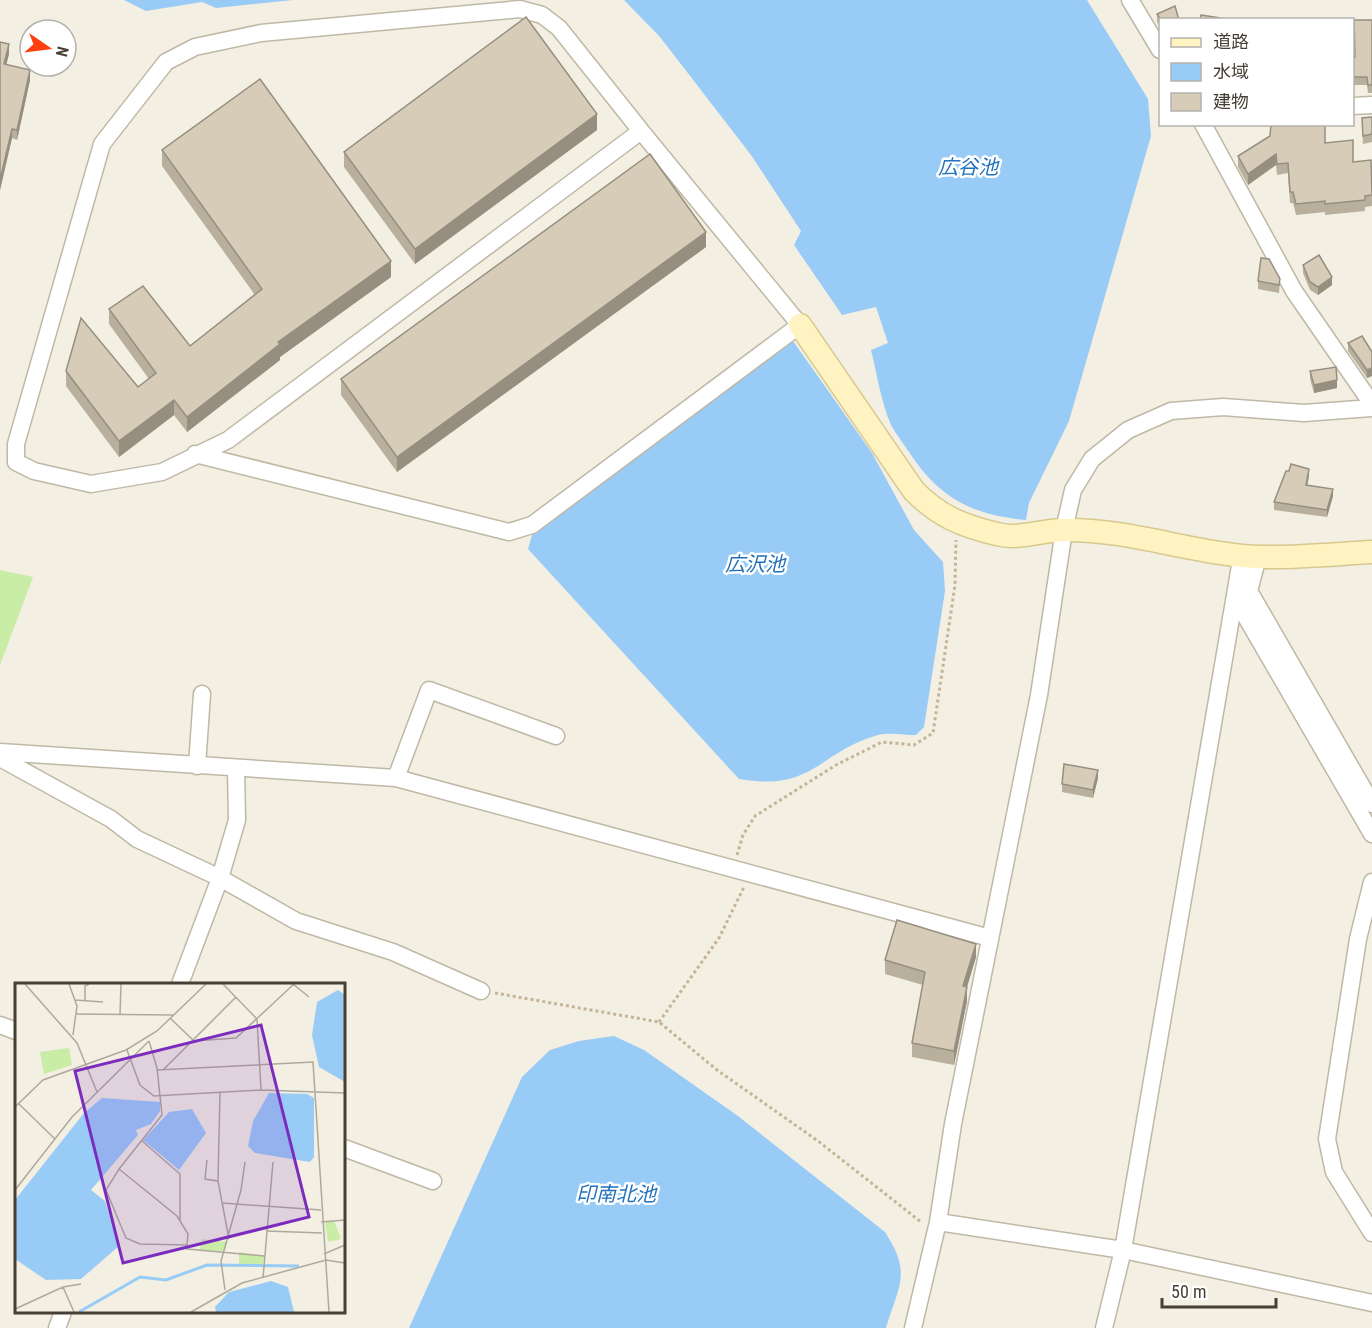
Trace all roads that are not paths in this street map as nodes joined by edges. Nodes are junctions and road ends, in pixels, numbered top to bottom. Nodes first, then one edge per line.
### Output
1 (1130, 0) edge
2 (1159, 47) edge
3 (1372, 105) edge
4 (1354, 106) edge
5 (1204, 126) edge
6 (641, 131) junction
7 (800, 325) junction
8 (1372, 404) edge
9 (1372, 408) edge
10 (195, 454) junction
11 (8, 461) edge
12 (1064, 530) junction
13 (1372, 552) edge
14 (1250, 556) junction
15 (1234, 598) junction
16 (202, 694) dead end
17 (556, 736) dead end
18 (0, 752) edge
19 (0, 758) edge
20 (197, 766) junction
21 (236, 769) junction
22 (396, 778) junction
23 (1372, 804) edge
24 (1372, 834) edge
25 (220, 878) junction
26 (1372, 882) edge
27 (990, 938) junction
28 (180, 983) edge
29 (481, 991) road end
30 (0, 1025) edge
31 (15, 1031) edge
32 (345, 1148) edge
33 (434, 1181) dead end
34 (938, 1222) junction
35 (1372, 1233) edge
36 (1123, 1250) junction
37 (1372, 1303) edge
38 (62, 1313) edge
39 (57, 1328) edge
40 (913, 1328) edge
41 (1104, 1328) edge

1 - 2 street
3 - 4 street
5 - 8 street
6 - 7 street
6 - 10 street
6 - 11 street
7 - 10 street
7 - 12 street
9 - 12 street
10 - 11 street
12 - 14 street
12 - 27 street
13 - 14 street
14 - 15 street
14 - 23 street
15 - 24 street
15 - 36 street
16 - 20 street
17 - 22 street
18 - 20 street
19 - 25 street
20 - 21 street
21 - 22 street
21 - 25 street
22 - 27 street
25 - 28 street
25 - 29 street
26 - 35 street
27 - 34 street
30 - 31 street
32 - 33 street
34 - 36 street
34 - 40 street
36 - 37 street
36 - 41 street
38 - 39 street

